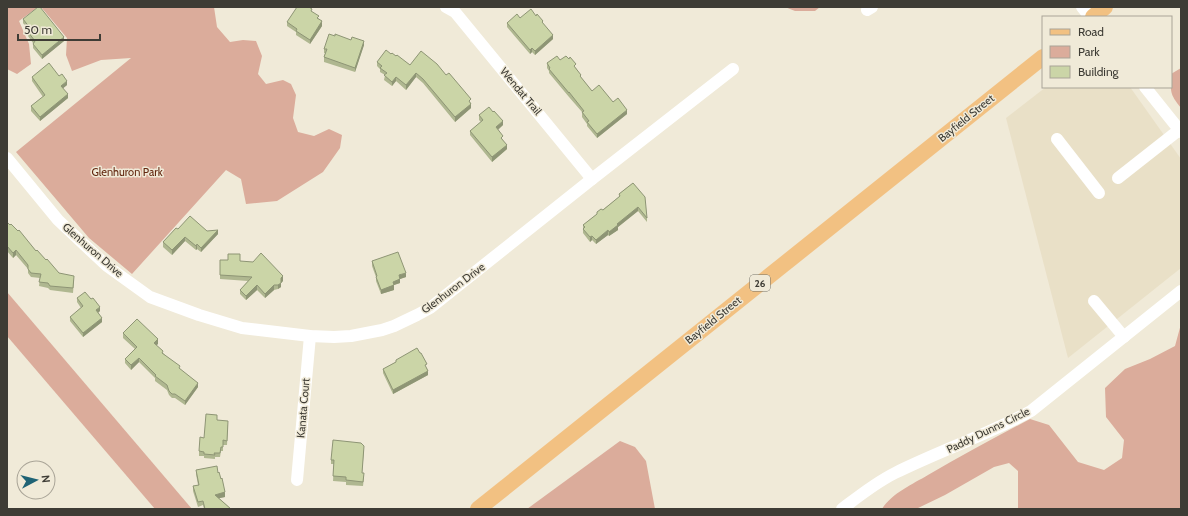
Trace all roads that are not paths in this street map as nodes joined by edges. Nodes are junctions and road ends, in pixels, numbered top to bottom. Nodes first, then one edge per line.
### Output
1 (446, 7) edge
2 (1082, 7) edge
3 (1105, 7) edge
4 (1090, 16) edge
5 (1092, 16) edge
6 (1042, 58) edge
7 (733, 69) dead end
8 (1146, 88) edge
9 (1180, 131) edge
10 (1057, 139) dead end
11 (7, 158) edge
12 (1118, 178) dead end
13 (592, 179) junction
14 (1099, 193) dead end
15 (1181, 291) edge
16 (1094, 301) dead end
17 (310, 336) junction
18 (1124, 337) junction
19 (297, 480) dead end
20 (478, 509) edge
21 (842, 509) edge

1 - 13 street, Wendat Trail
2 - 4 street
3 - 5 main road
6 - 20 main road, Bayfield Street / 26
7 - 13 street, Glenhuron Drive
8 - 9 street
9 - 12 street
10 - 14 street
11 - 17 street, Glenhuron Drive
13 - 17 street, Glenhuron Drive
15 - 18 street, Paddy Dunns Circle
16 - 18 street
17 - 19 street, Kanata Court
18 - 21 street, Paddy Dunns Circle

